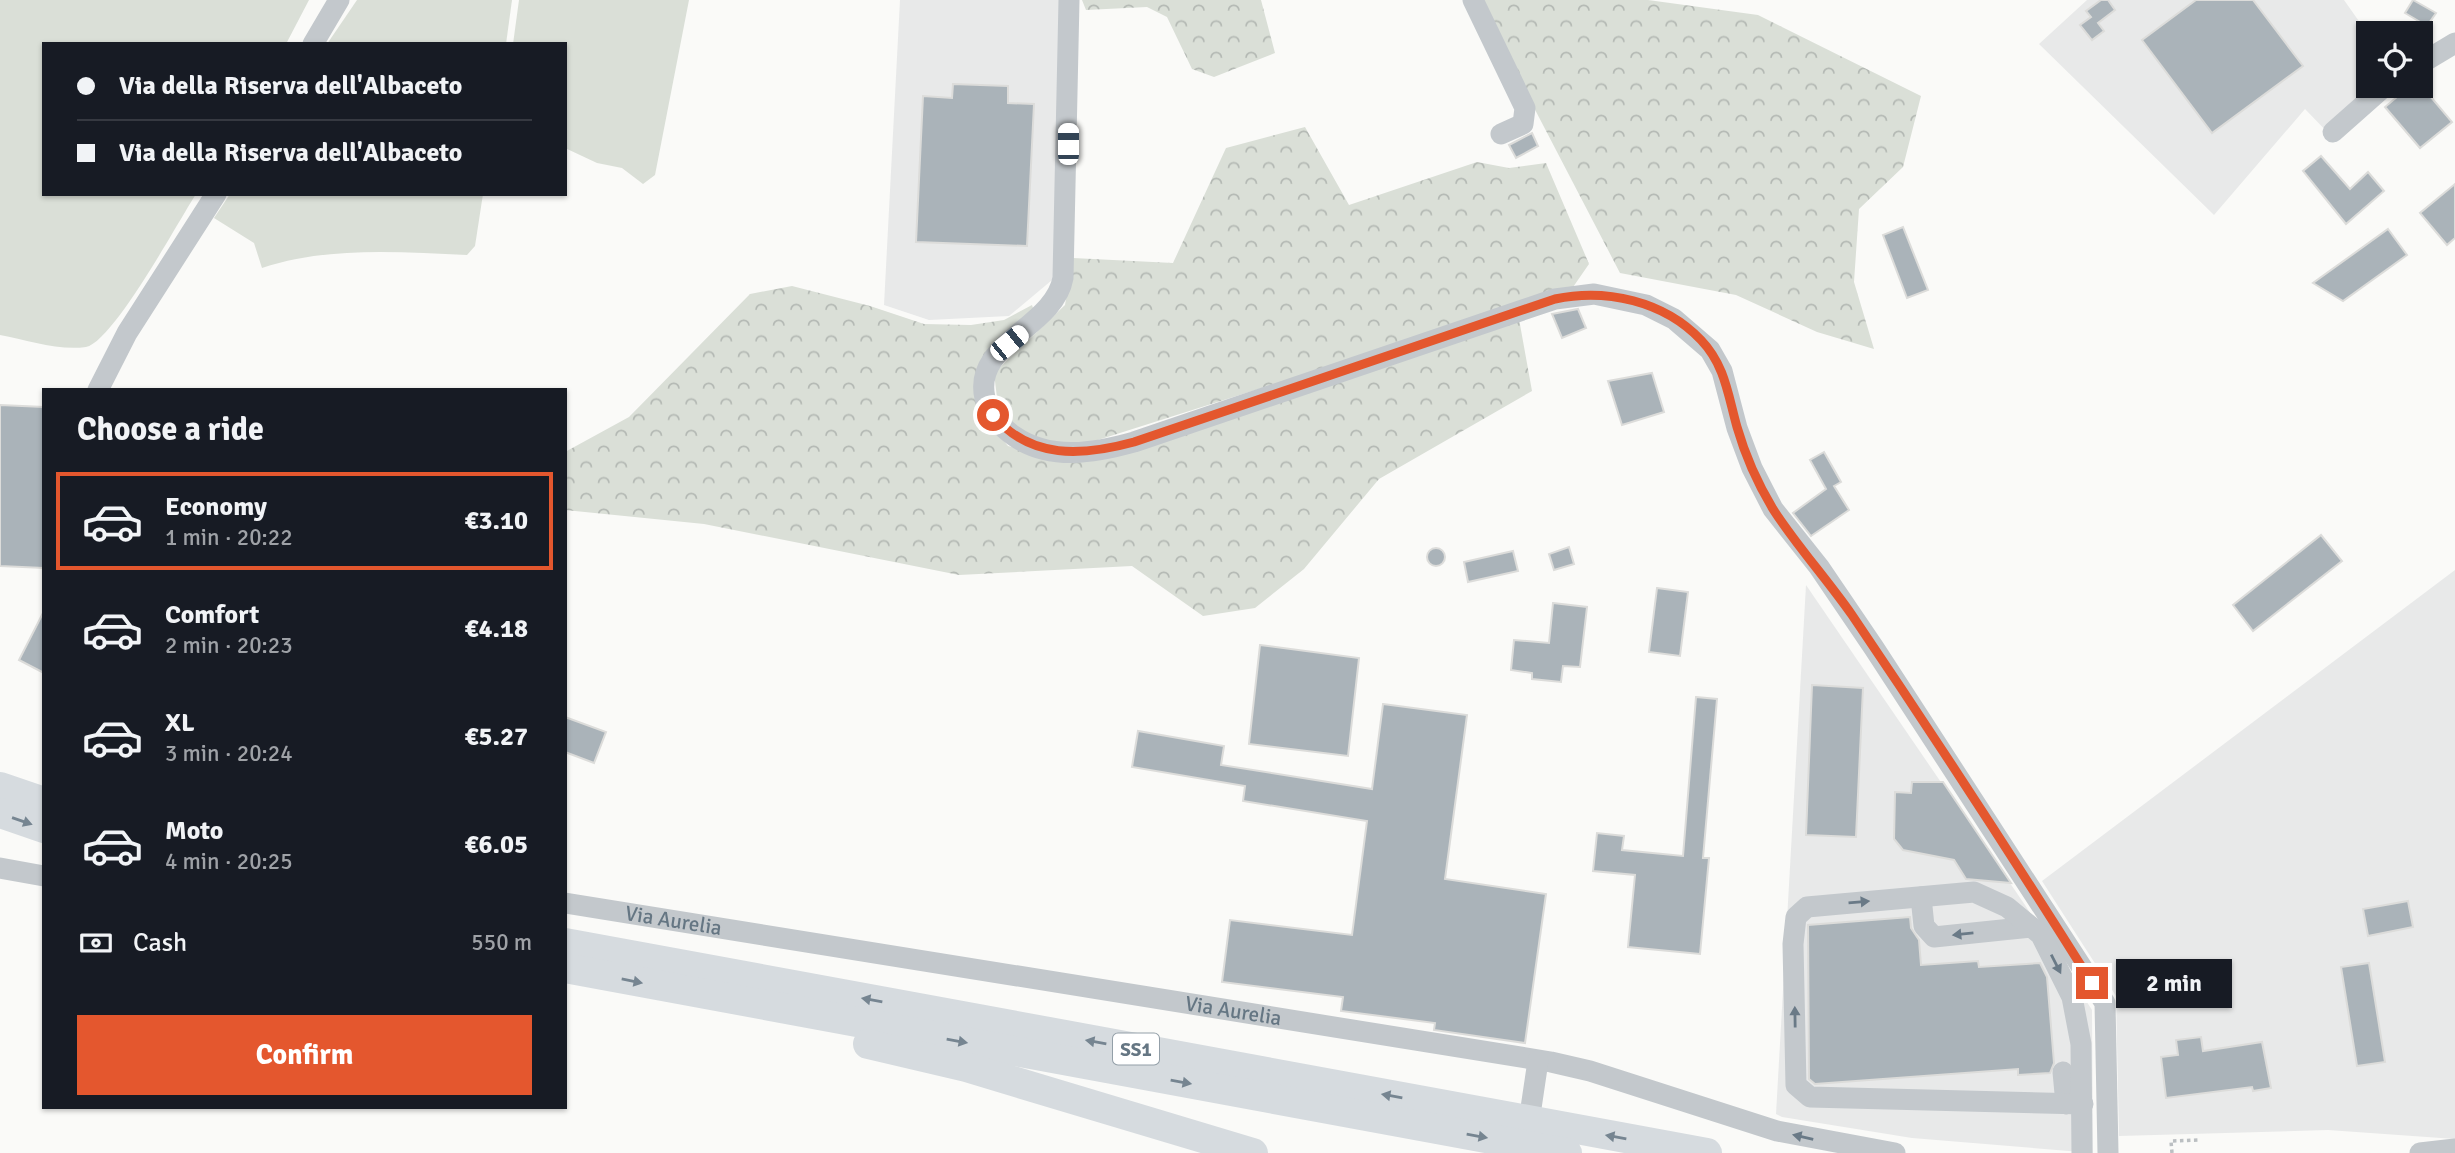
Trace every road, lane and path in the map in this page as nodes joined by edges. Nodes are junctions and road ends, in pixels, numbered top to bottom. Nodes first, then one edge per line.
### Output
1 (339, 0) edge
2 (1069, 0) edge
3 (1473, 0) edge
4 (314, 42) edge
5 (2455, 43) edge
6 (2433, 56) edge
7 (2371, 98) edge
8 (2333, 132) dead end
9 (1502, 134) dead end
10 (215, 196) edge
11 (100, 388) edge
12 (0, 779) edge
13 (0, 787) edge
14 (42, 790) edge
15 (42, 801) edge
16 (0, 813) edge
17 (42, 827) edge
18 (0, 868) edge
19 (42, 876) edge
20 (1921, 897) junction
21 (567, 904) edge
22 (2031, 927) junction
23 (567, 943) edge
24 (567, 968) edge
25 (722, 997) junction
26 (1538, 1060) junction
27 (2063, 1072) dead end
28 (2074, 1104) junction
29 (2198, 1140) dead end
30 (2455, 1149) edge
31 (1253, 1153) edge
32 (1524, 1153) edge
33 (1567, 1153) edge
34 (1707, 1153) edge
35 (1895, 1153) edge
36 (2082, 1153) edge
37 (2108, 1153) edge
38 (2172, 1153) edge
39 (2420, 1153) edge

1 - 4 street
2 - 37 street
3 - 9 street
5 - 6 street
7 - 8 street
10 - 11 street
12 - 14 highway
13 - 15 highway
16 -> 17 highway
18 - 19 street
20 - 22 street
22 -> 20 street
28 -> 20 street
21 - 26 street, Via Aurelia
22 -> 28 street
34 -> 23 highway, Via Aurelia / SS1
24 -> 25 highway, SS1
25 - 31 highway
25 -> 33 highway, SS1
26 - 32 street
35 -> 26 street, Via Aurelia
27 - 28 street
28 - 36 street
29 - 38 path
30 - 39 street

